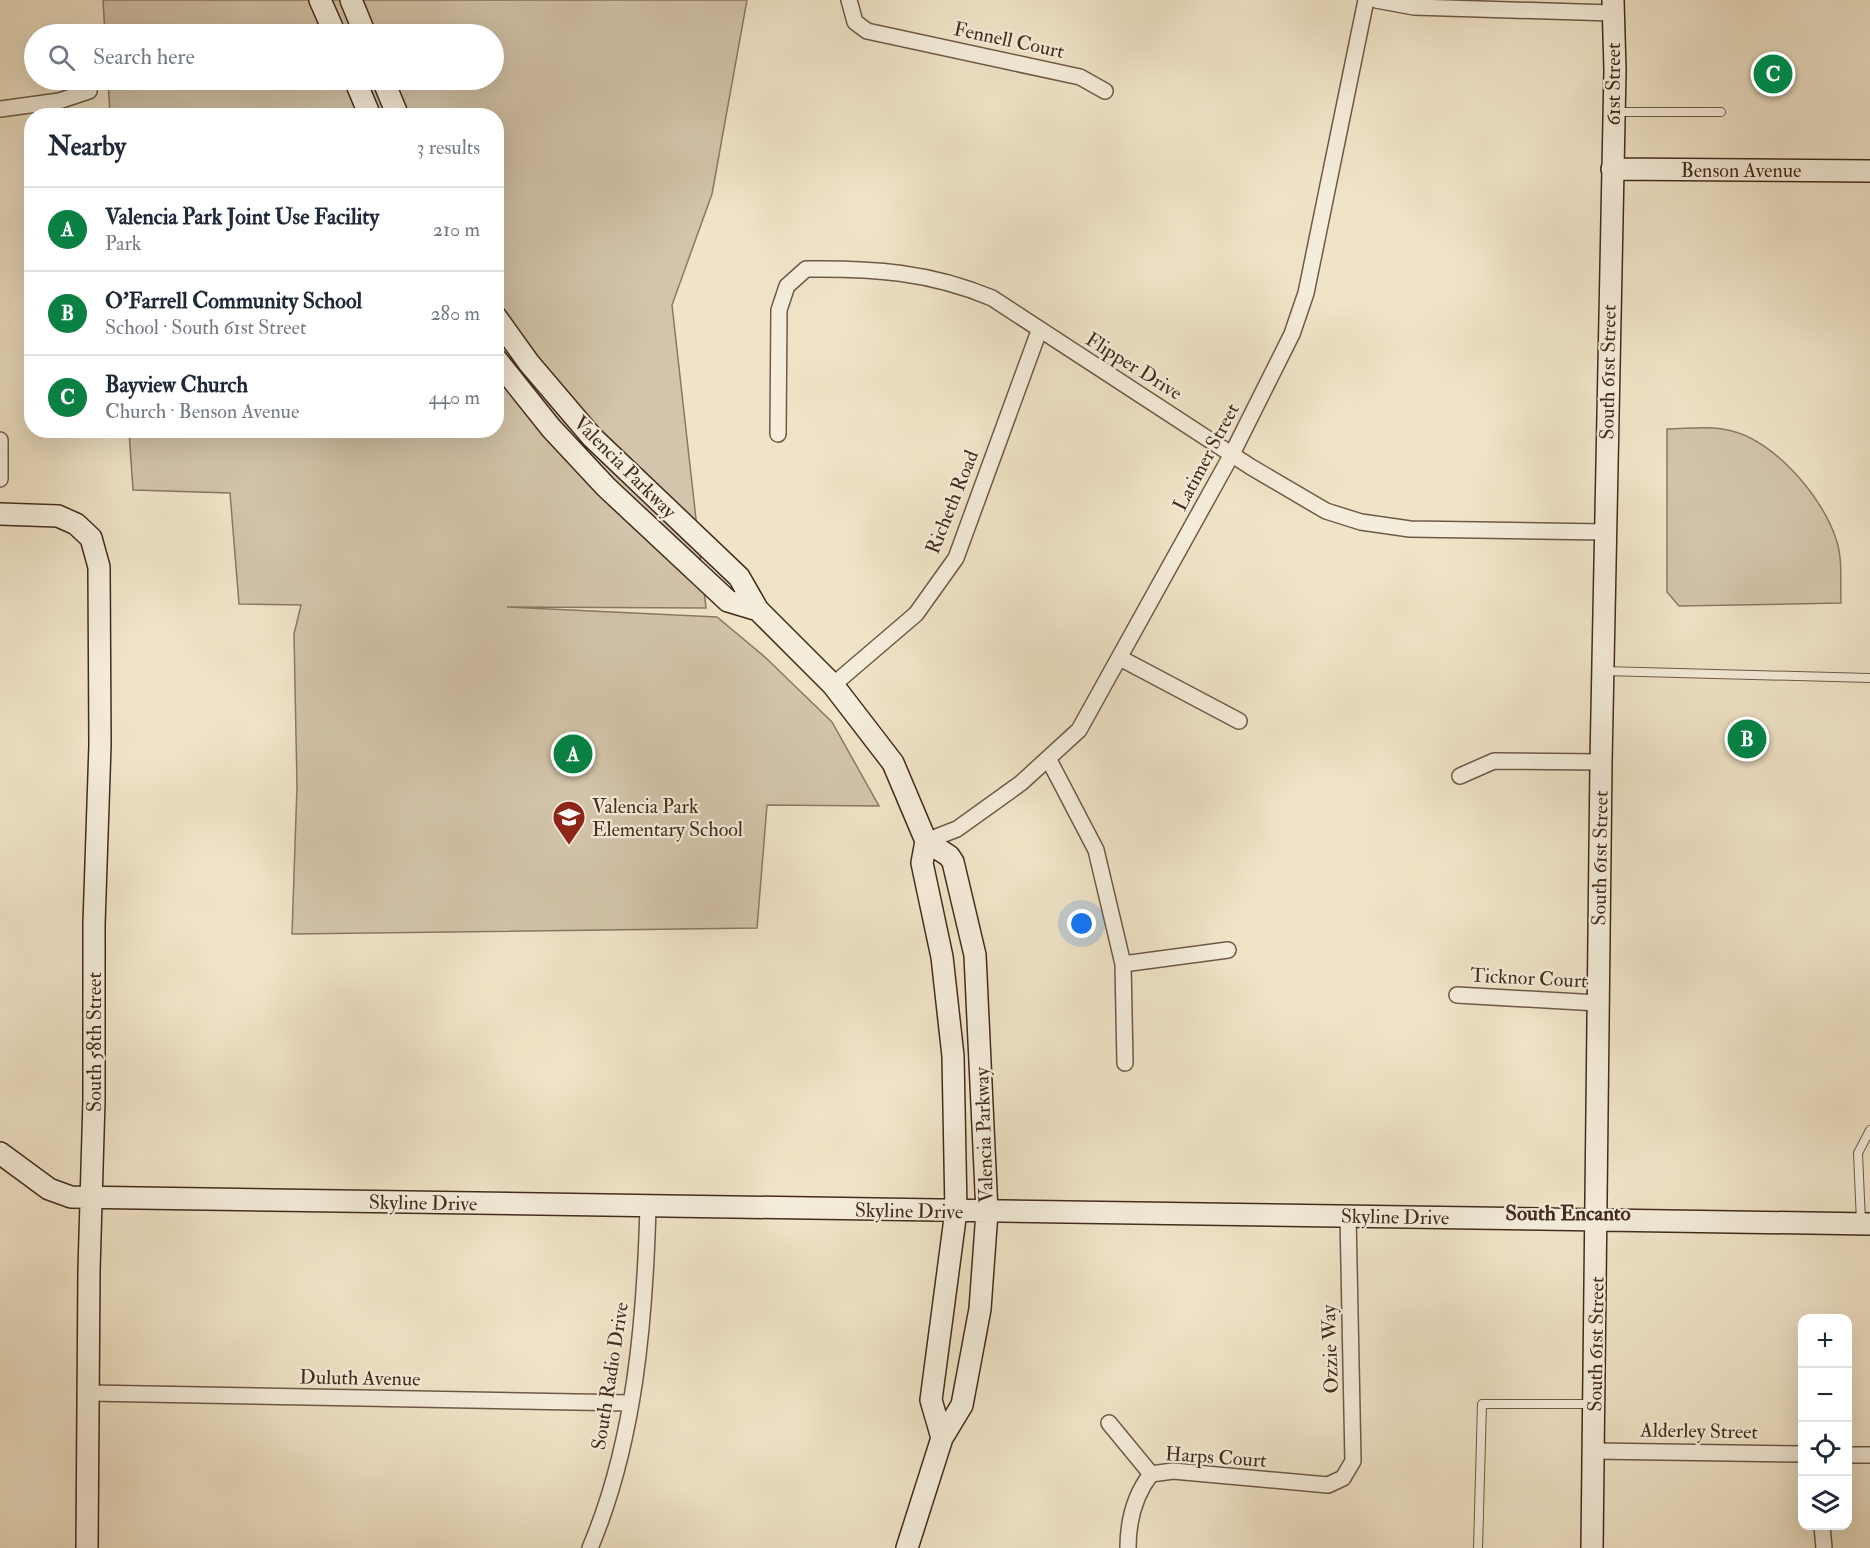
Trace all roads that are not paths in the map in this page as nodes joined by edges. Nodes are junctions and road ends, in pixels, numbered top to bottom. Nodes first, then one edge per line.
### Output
1 (320, 0) edge
2 (351, 0) edge
3 (849, 0) edge
4 (1366, 0) edge
5 (1376, 0) edge
6 (1612, 7) edge
7 (331, 24) edge
8 (361, 24) edge
9 (359, 90) edge
10 (387, 90) edge
11 (89, 91) dead end
12 (1105, 91) dead end
13 (367, 108) edge
14 (395, 108) edge
15 (0, 109) edge
16 (1614, 112) junction
17 (1721, 112) dead end
18 (1612, 169) junction
19 (1870, 171) edge
20 (504, 328) edge
21 (1039, 331) junction
22 (504, 369) edge
23 (778, 434) dead end
24 (0, 440) edge
25 (1232, 454) junction
26 (0, 479) edge
27 (0, 514) edge
28 (1604, 532) junction
29 (758, 610) junction
30 (1120, 658) junction
31 (1603, 671) junction
32 (1870, 678) edge
33 (833, 685) junction
34 (1239, 721) dead end
35 (1049, 760) junction
36 (1601, 762) junction
37 (1460, 777) dead end
38 (926, 841) junction
39 (1228, 950) dead end
40 (1123, 964) junction
41 (1457, 995) dead end
42 (1598, 1003) junction
43 (1125, 1063) dead end
44 (1870, 1130) edge
45 (0, 1153) edge
46 (93, 1198) junction
47 (648, 1206) junction
48 (957, 1211) junction
49 (987, 1212) junction
50 (1348, 1216) junction
51 (1598, 1221) junction
52 (1866, 1224) edge
53 (89, 1394) junction
54 (630, 1403) junction
55 (1595, 1404) junction
56 (1109, 1423) dead end
57 (942, 1438) junction
58 (1594, 1451) junction
59 (1798, 1454) edge
60 (1852, 1455) edge
61 (1870, 1455) edge
62 (1151, 1474) junction
63 (1343, 1478) joint
64 (1822, 1530) edge
65 (87, 1548) edge
66 (590, 1548) edge
67 (906, 1548) edge
68 (1128, 1548) edge
69 (1478, 1548) edge
70 (1592, 1548) edge
71 (1824, 1548) edge

1 - 7 street
2 - 8 street
3 - 12 street, Fennell Court
4 - 25 street, Latimer Street
5 - 6 street
6 - 16 street, 61st Street
9 - 13 street
10 - 14 street
11 - 15 street
16 - 17 lane
16 - 18 street, 61st Street
18 - 19 street, Benson Avenue
18 - 28 street, South 61st Street
20 - 29 street, Valencia Parkway
21 - 23 street, Flipper Drive
21 - 25 street, Flipper Drive
21 - 33 street, Richeth Road
22 - 29 street, Valencia Parkway
24 - 26 street
25 - 28 street, Flipper Drive
25 - 30 street, Latimer Street
27 - 46 street, South 58th Street
28 - 31 street, South 61st Street
29 - 33 street, Valencia Parkway
30 - 34 street
30 - 35 street, Latimer Street
31 - 32 lane
31 - 36 street, South 61st Street
33 - 38 street, Valencia Parkway
35 - 38 street, Latimer Street
35 - 40 street
36 - 37 street
36 - 42 street, South 61st Street
38 - 48 street, Valencia Parkway
38 - 49 street, Valencia Parkway
39 - 40 street
40 - 43 street
41 - 42 street, Ticknor Court
42 - 51 street, South 61st Street
44 - 52 lane
45 - 46 street, Skyline Drive
46 - 47 street, Skyline Drive
46 - 53 street, South 58th Street
47 - 48 street, Skyline Drive
47 - 54 street, South Radio Drive
48 - 49 street, Skyline Drive
48 - 57 street, Valencia Parkway
49 - 50 street, Skyline Drive
49 - 57 street, Valencia Parkway
50 - 51 street, Skyline Drive
50 - 63 street, Ozzie Way
51 - 52 street, Skyline Drive
51 - 55 street, South 61st Street
53 - 54 street, Duluth Avenue
53 - 65 street, South 58th Street
54 - 66 street, South Radio Drive
55 - 58 street, South 61st Street
55 - 69 lane
56 - 62 street, Harps Court
57 - 67 street, Valencia Parkway
58 - 59 street, Alderley Street
58 - 70 street, South 61st Street
60 - 61 street
62 - 63 street, Harps Court
62 - 68 street
64 - 71 street

